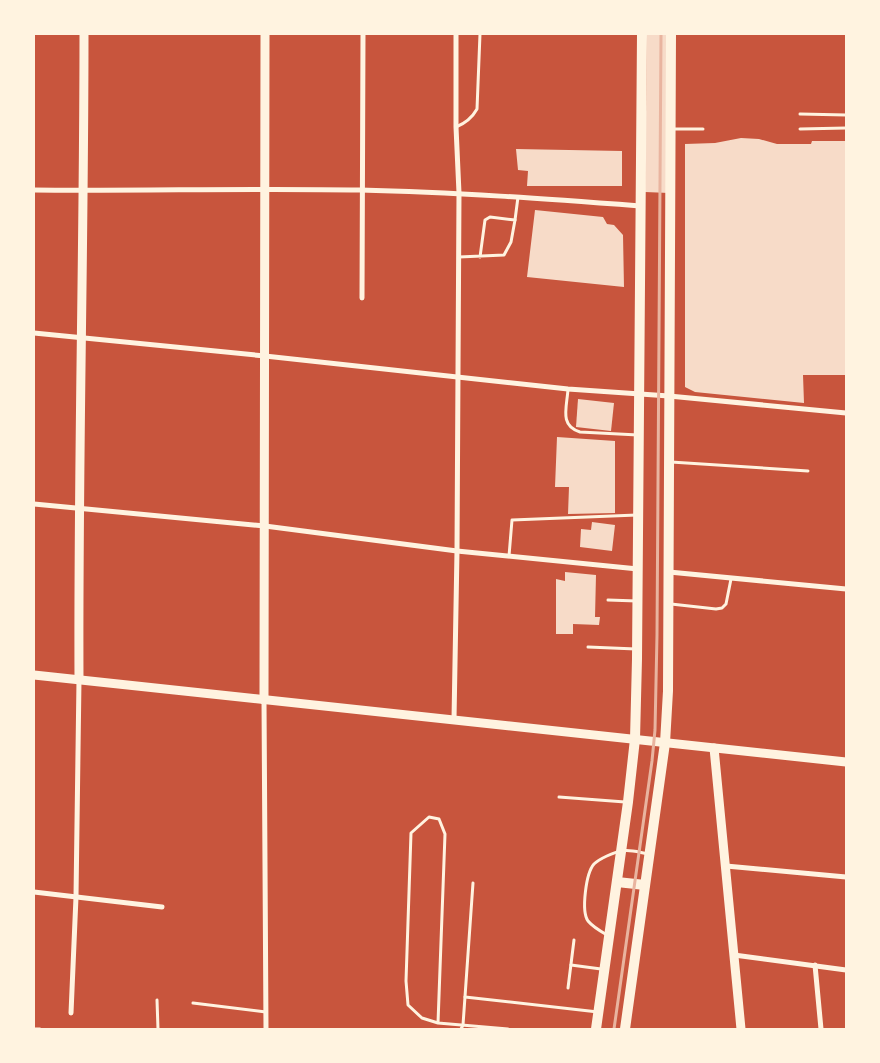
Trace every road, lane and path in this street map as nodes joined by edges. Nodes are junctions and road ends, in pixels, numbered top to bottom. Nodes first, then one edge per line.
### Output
1 (84, 34) edge
2 (265, 34) edge
3 (363, 34) edge
4 (456, 34) edge
5 (480, 34) edge
6 (642, 34) edge
7 (671, 34) edge
8 (800, 114) dead end
9 (846, 115) edge
10 (456, 127) junction
11 (846, 128) edge
12 (670, 129) junction
13 (703, 129) dead end
14 (800, 130) dead end
15 (265, 188) junction
16 (34, 190) edge
17 (84, 190) junction
18 (361, 190) junction
19 (459, 193) junction
20 (518, 197) junction
21 (641, 206) junction
22 (515, 220) junction
23 (459, 257) junction
24 (480, 257) junction
25 (362, 298) dead end
26 (34, 333) edge
27 (82, 338) junction
28 (265, 356) junction
29 (459, 377) junction
30 (568, 389) junction
31 (638, 394) junction
32 (669, 396) junction
33 (846, 413) edge
34 (638, 435) junction
35 (668, 462) junction
36 (808, 471) dead end
37 (34, 504) edge
38 (78, 507) junction
39 (638, 515) junction
40 (265, 526) junction
41 (457, 551) junction
42 (509, 556) junction
43 (638, 569) junction
44 (668, 572) junction
45 (731, 579) junction
46 (846, 589) edge
47 (608, 600) dead end
48 (637, 602) junction
49 (668, 604) junction
50 (588, 647) dead end
51 (637, 649) junction
52 (34, 675) edge
53 (79, 680) junction
54 (264, 700) junction
55 (454, 719) junction
56 (635, 739) junction
57 (665, 743) junction
58 (714, 748) junction
59 (846, 762) edge
60 (559, 797) dead end
61 (628, 802) junction
62 (621, 850) junction
63 (649, 854) junction
64 (726, 866) junction
65 (846, 877) edge
66 (617, 882) junction
67 (473, 883) dead end
68 (644, 885) junction
69 (34, 892) edge
70 (76, 896) junction
71 (162, 907) dead end
72 (610, 936) junction
73 (574, 940) dead end
74 (734, 955) junction
75 (571, 965) junction
76 (815, 966) junction
77 (604, 970) junction
78 (846, 970) edge
79 (568, 988) dead end
80 (465, 996) junction
81 (157, 1000) dead end
82 (193, 1003) dead end
83 (266, 1012) junction
84 (598, 1012) junction
85 (71, 1013) dead end
86 (438, 1023) junction
87 (463, 1025) junction
88 (34, 1029) edge
89 (40, 1029) edge
90 (158, 1029) edge
91 (266, 1029) edge
92 (461, 1029) edge
93 (508, 1029) edge
94 (596, 1029) edge
95 (626, 1029) edge
96 (741, 1029) edge
97 (821, 1029) edge

1 - 17 street
2 - 15 street
3 - 18 street
4 - 10 street
5 - 10 lane
6 - 21 main road
7 - 12 main road
8 - 9 lane
10 - 19 street
11 - 14 lane
12 - 13 lane
12 - 32 main road
15 - 17 street
15 - 18 street
15 - 28 street
16 - 17 street
17 - 27 street
18 - 19 street
18 - 25 street
19 - 20 street
19 - 23 street
20 - 21 street
20 - 22 lane
21 - 31 main road
22 - 24 lane
22 - 24 lane
23 - 24 lane
23 - 29 street
26 - 27 street
27 - 28 street
27 - 38 street
28 - 29 street
28 - 40 street
29 - 30 street
29 - 41 street
30 - 31 street
30 - 34 lane
31 - 32 street
31 - 34 main road
32 - 33 street
32 - 35 main road
34 - 39 main road
35 - 36 lane
35 - 44 main road
37 - 38 street
38 - 40 street
38 - 53 street
39 - 42 lane
39 - 43 main road
40 - 41 street
40 - 54 street
41 - 42 street
41 - 55 street
42 - 43 street
43 - 48 main road
44 - 45 street
44 - 49 main road
45 - 46 street
45 - 49 lane
47 - 48 lane
48 - 51 main road
49 - 57 main road
50 - 51 lane
51 - 56 main road
52 - 53 street
53 - 54 street
53 - 70 street
54 - 55 street
54 - 83 street
55 - 56 street
56 - 57 street
56 - 61 main road
57 - 58 street
57 - 63 main road
58 - 59 street
58 - 64 street
60 - 61 lane
61 - 62 main road
62 - 63 lane
62 - 66 main road
62 - 72 lane
63 - 68 main road
64 - 65 street
64 - 74 street
66 - 68 main road
66 - 72 main road
67 - 80 lane
68 - 95 main road
69 - 70 street
70 - 71 street
70 - 85 street
72 - 77 main road
73 - 75 lane
74 - 76 street
74 - 96 street
75 - 77 lane
75 - 79 lane
76 - 78 street
76 - 97 street
77 - 84 main road
80 - 84 lane
80 - 87 lane
81 - 90 lane
82 - 83 lane
83 - 91 street
84 - 94 main road
86 - 86 lane
86 - 87 lane
87 - 92 lane
87 - 93 lane
88 - 89 lane

